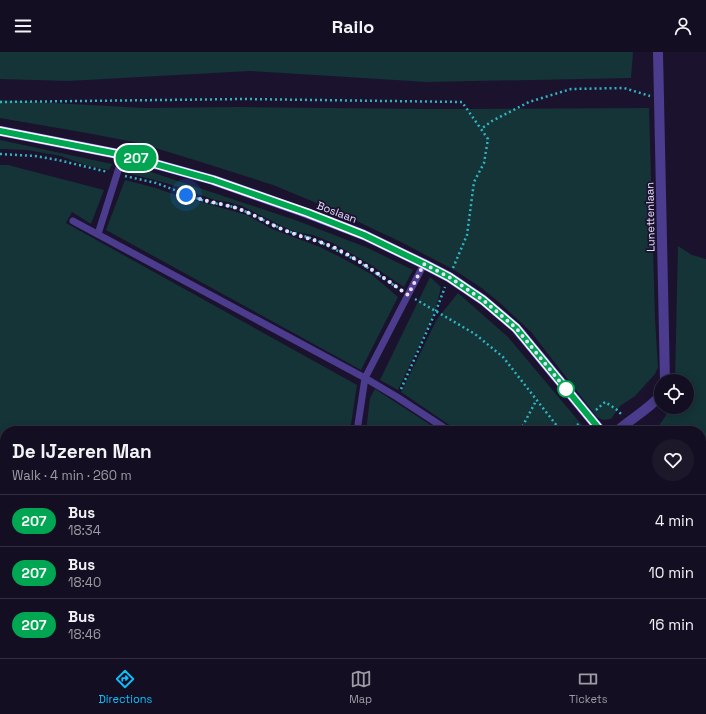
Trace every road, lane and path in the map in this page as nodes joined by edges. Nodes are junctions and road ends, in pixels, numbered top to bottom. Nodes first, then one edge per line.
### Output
1 (658, 52) edge
2 (660, 99) junction
3 (0, 102) edge
4 (480, 129) junction
5 (0, 131) edge
6 (0, 154) edge
7 (123, 155) junction
8 (118, 174) junction
9 (72, 221) dead end
10 (98, 234) junction
11 (424, 264) junction
12 (449, 277) junction
13 (408, 295) junction
14 (436, 311) junction
15 (665, 374) edge
16 (365, 378) junction
17 (397, 397) junction
18 (536, 401) junction
19 (654, 403) edge
20 (358, 426) edge
21 (441, 426) edge
22 (523, 426) edge
23 (557, 426) edge
24 (597, 426) edge
25 (623, 426) edge

1 - 2 street, Lunettenlaan
2 - 4 path
2 - 15 street, Lunettenlaan
3 - 4 path
4 - 12 path
5 - 7 main road, Boslaan
6 - 8 path
7 - 8 lane
7 - 11 main road, Boslaan
8 - 10 lane
8 - 13 path
9 - 10 lane
10 - 16 lane
11 - 12 main road, Boslaan
11 - 13 lane
12 - 14 path
12 - 24 main road, Boslaan
13 - 14 path
13 - 16 lane
14 - 17 path
14 - 18 path
16 - 17 lane
16 - 20 lane
17 - 21 lane
18 - 22 path
18 - 23 path
19 - 25 street

